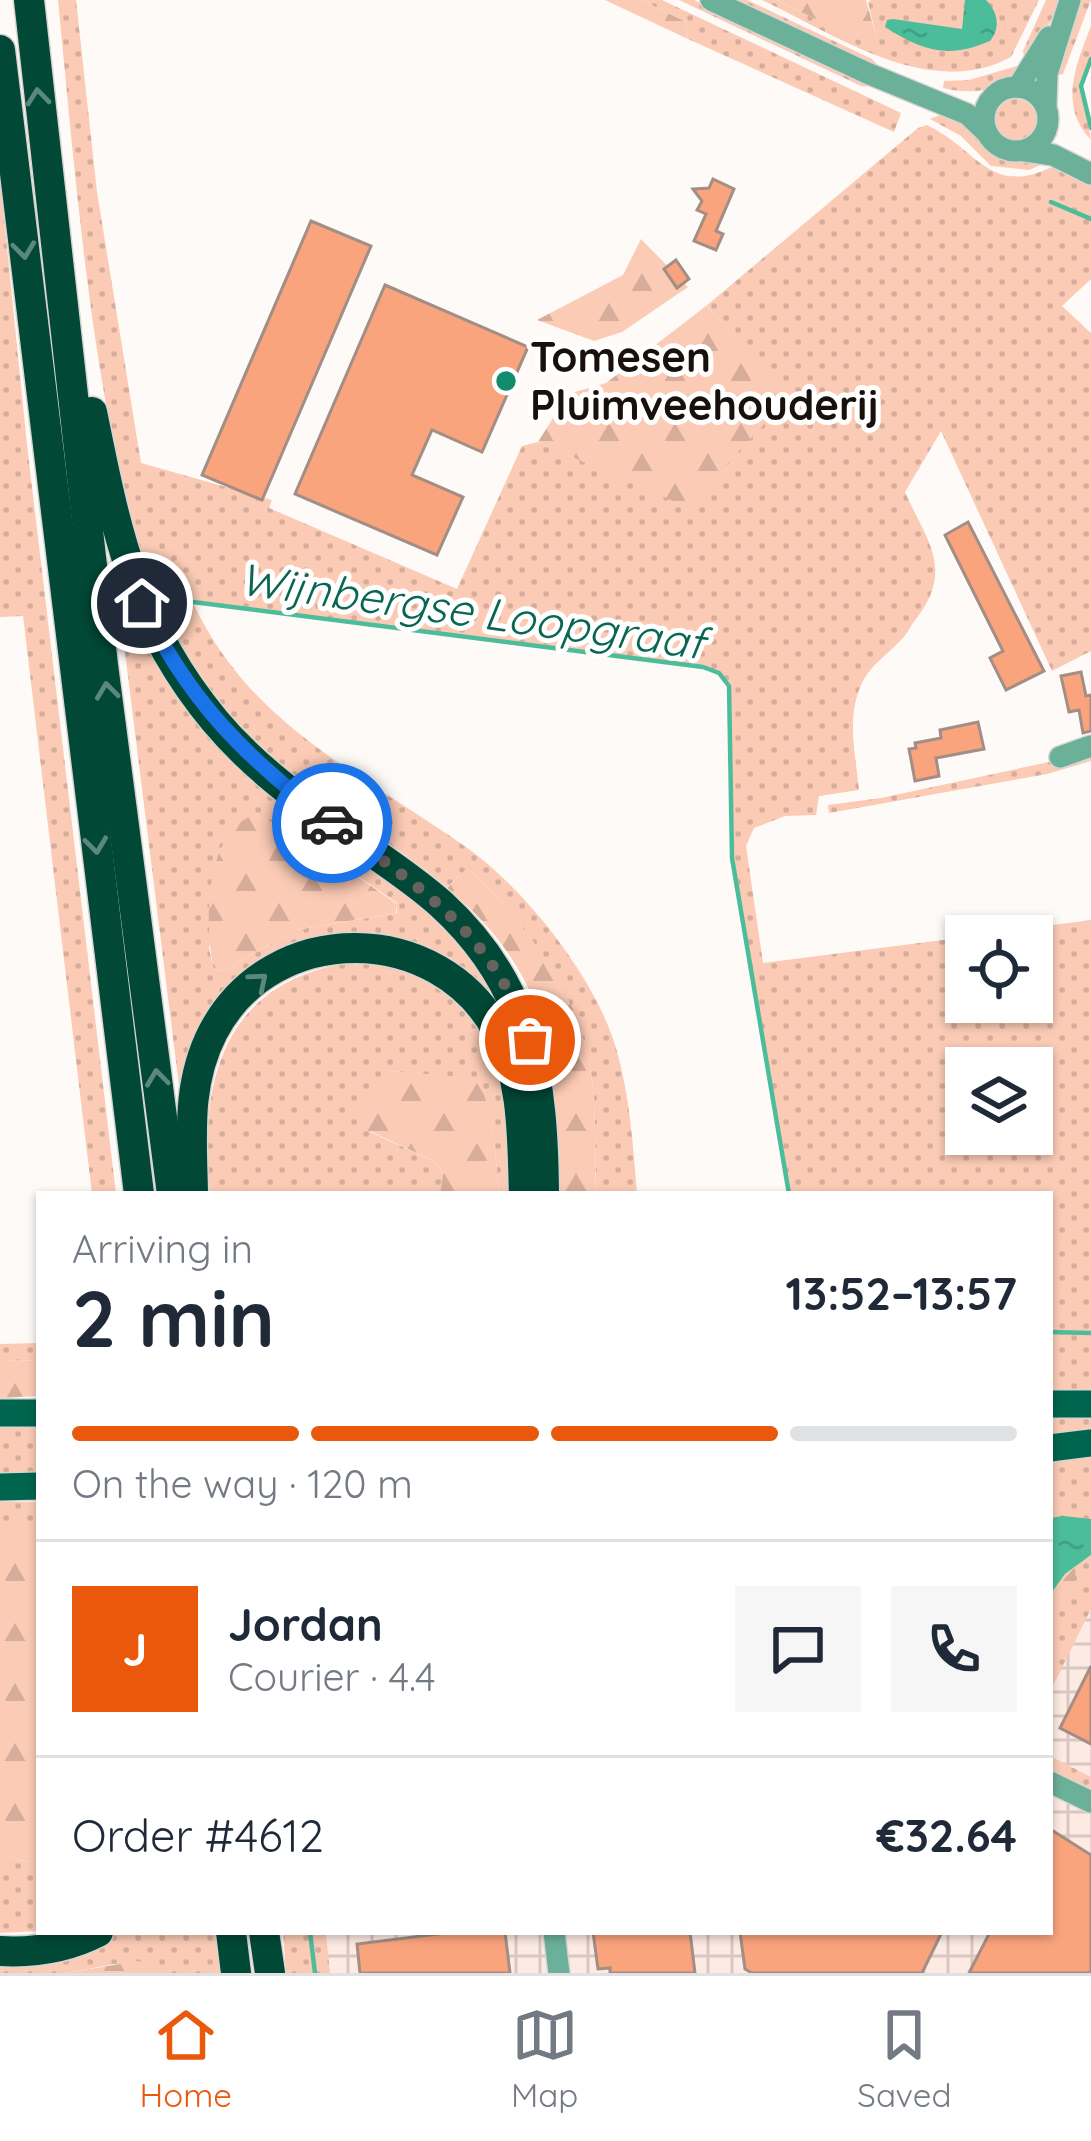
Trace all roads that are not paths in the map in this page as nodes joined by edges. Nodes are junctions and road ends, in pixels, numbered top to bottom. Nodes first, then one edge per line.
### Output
1 (29, 0) edge
2 (711, 0) edge
3 (1070, 0) edge
4 (0, 50) edge
5 (1008, 90) junction
6 (934, 98) junction
7 (1046, 105) junction
8 (1048, 129) junction
9 (987, 133) junction
10 (1024, 151) junction
11 (1088, 172) edge
12 (48, 194) junction
13 (1091, 746) edge
14 (1060, 758) dead end
15 (139, 1191) edge
16 (172, 1191) edge
17 (193, 1191) edge
18 (524, 1191) edge
19 (544, 1191) edge
20 (1053, 1404) edge
21 (1091, 1404) edge
22 (0, 1413) edge
23 (36, 1413) edge
24 (1091, 1443) edge
25 (1053, 1448) edge
26 (0, 1486) edge
27 (36, 1486) edge
28 (1053, 1783) edge
29 (1091, 1802) edge
30 (90, 1935) edge
31 (231, 1935) edge
32 (264, 1935) edge
33 (554, 1935) edge
34 (0, 1952) edge
35 (236, 1973) edge
36 (270, 1973) edge
37 (559, 1973) edge

12 -> 1 highway
2 - 6 street
3 - 5 street
3 - 7 street
4 -> 15 highway
5 - 6 street
5 - 7 street
5 - 9 street
6 - 9 street
7 - 8 street
8 - 10 street
8 - 11 street
9 - 10 street
10 - 11 street
16 -> 12 highway
12 - 19 highway
13 - 14 street
17 -> 18 highway
20 - 21 main road
22 - 23 main road
24 - 25 main road
26 - 27 main road
28 - 29 street
30 - 34 highway
31 - 35 highway
32 - 36 highway
33 - 37 street

